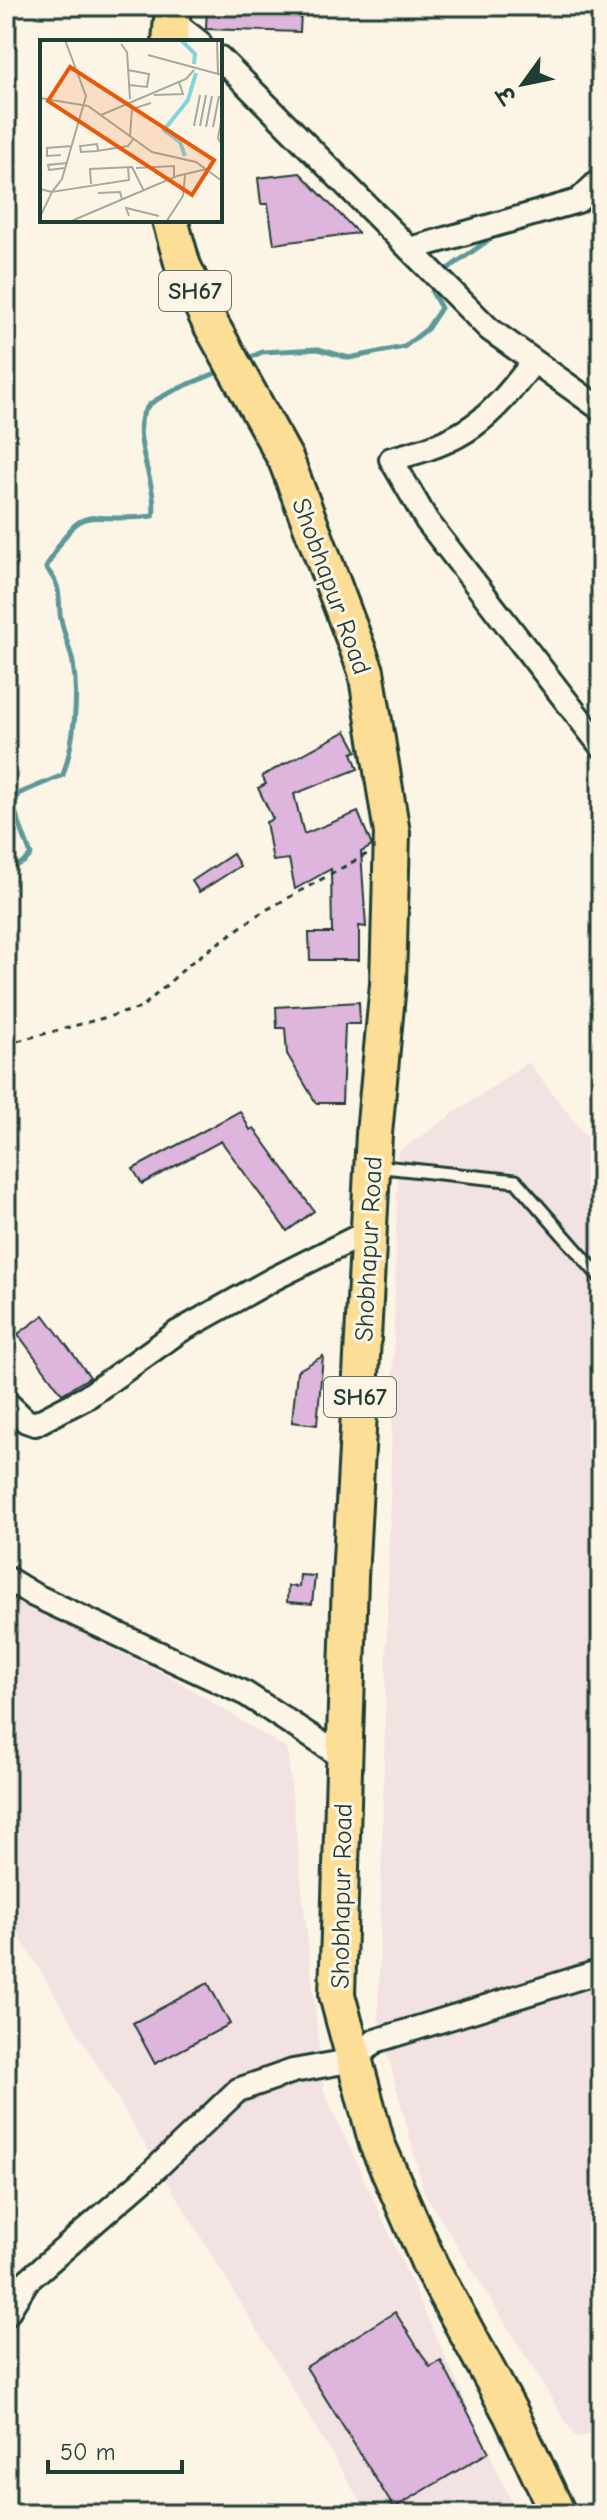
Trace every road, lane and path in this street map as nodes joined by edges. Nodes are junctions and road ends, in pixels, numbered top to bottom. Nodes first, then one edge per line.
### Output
1 (171, 23) edge
2 (196, 40) edge
3 (222, 60) edge
4 (601, 179) edge
5 (171, 222) edge
6 (410, 249) junction
7 (534, 361) junction
8 (601, 409) edge
9 (601, 746) edge
10 (391, 841) junction
11 (6, 1044) edge
12 (372, 1166) junction
13 (369, 1231) junction
14 (601, 1278) edge
15 (6, 1402) edge
16 (6, 1578) edge
17 (344, 1758) junction
18 (601, 1971) edge
19 (355, 2060) junction
20 (6, 2315) edge
21 (558, 2514) edge

1 - 2 street
3 - 6 street
4 - 6 street
5 - 10 main road, Shobhapur Road / SH67
6 - 7 street
7 - 8 street
7 - 9 street
10 - 11 path
10 - 12 main road, Shobhapur Road / SH67
12 - 13 main road, Shobhapur Road / SH67
12 - 14 lane
13 - 15 street
13 - 17 main road, Shobhapur Road / SH67
16 - 17 street
17 - 19 main road, Shobhapur Road / SH67
18 - 19 street
19 - 20 street
19 - 21 main road, Shobhapur Road / SH67

